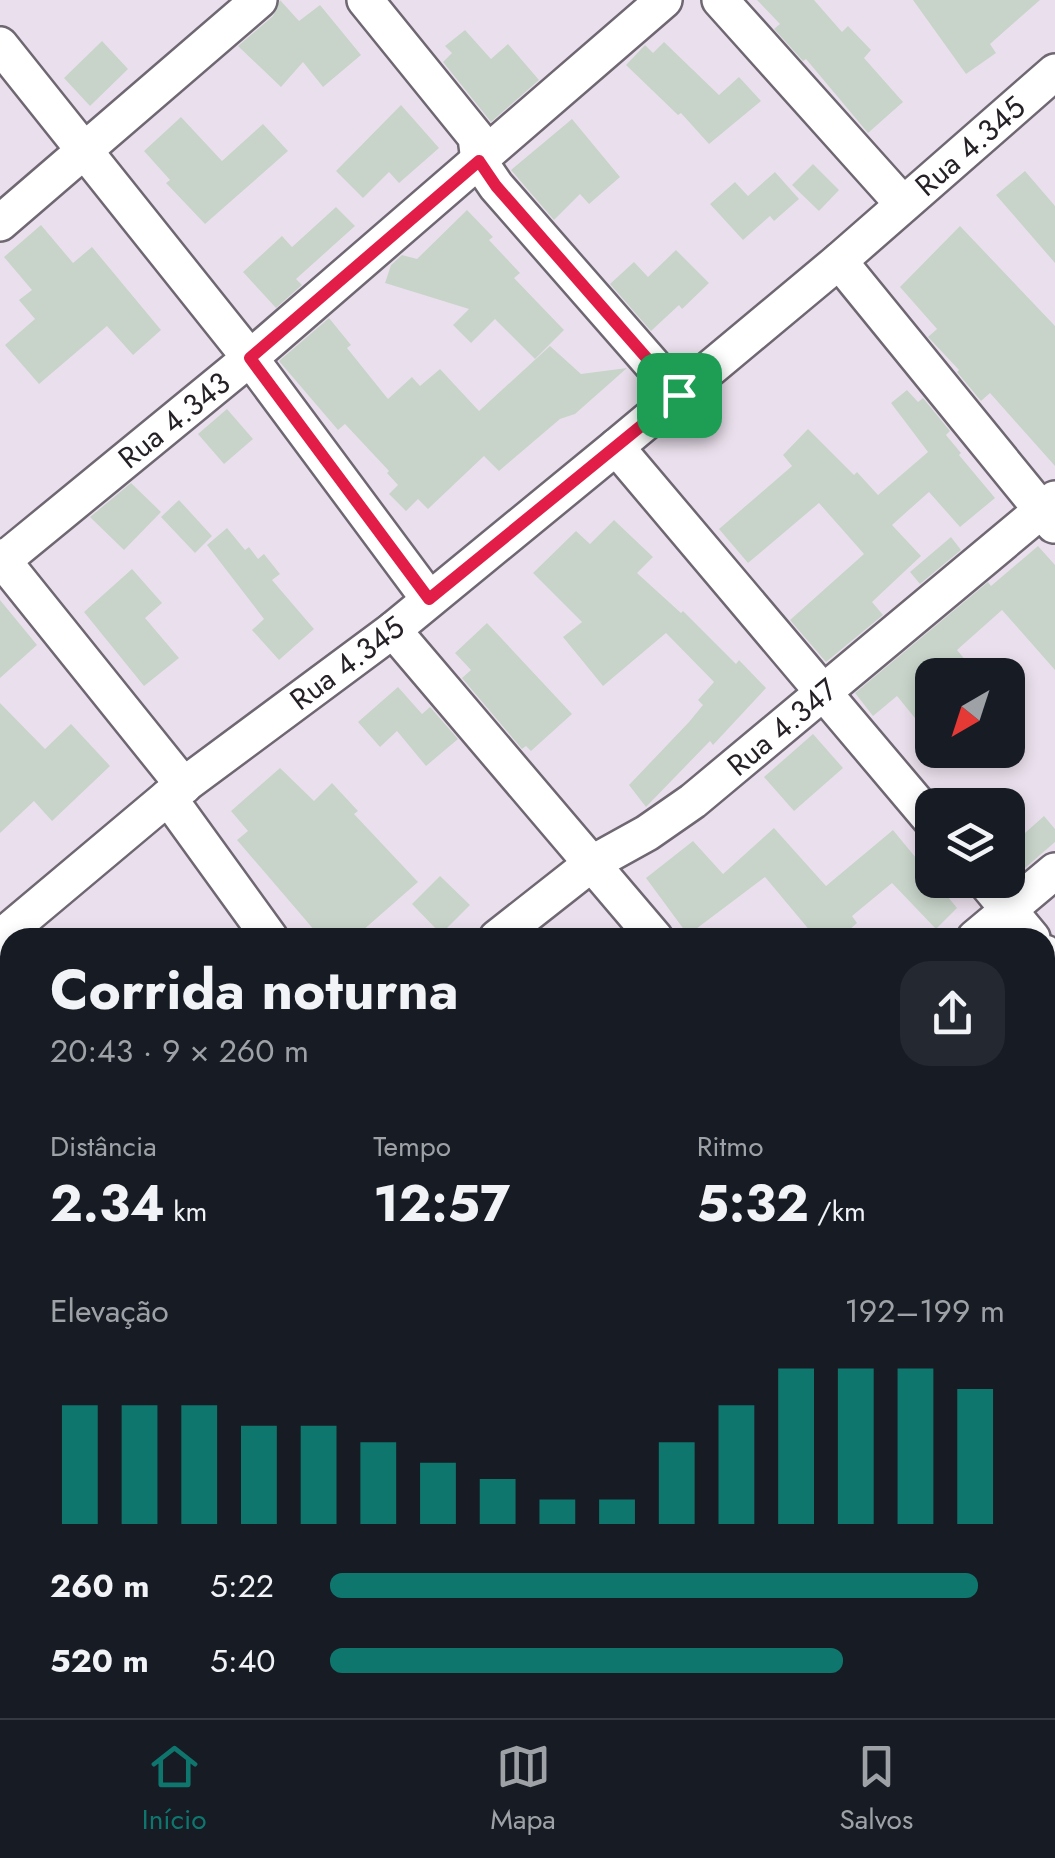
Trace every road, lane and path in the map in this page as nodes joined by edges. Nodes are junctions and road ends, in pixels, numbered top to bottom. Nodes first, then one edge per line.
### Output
1 (259, 0) edge
2 (365, 0) edge
3 (664, 0) edge
4 (720, 0) edge
5 (0, 45) edge
6 (1055, 72) edge
7 (85, 148) junction
8 (479, 161) junction
9 (904, 204) junction
10 (0, 223) edge
11 (839, 261) junction
12 (250, 358) junction
13 (679, 395) junction
14 (616, 448) junction
15 (1051, 511) edge
16 (1, 560) edge
17 (429, 599) junction
18 (393, 630) junction
19 (822, 694) junction
20 (176, 792) junction
21 (915, 801) edge
22 (592, 864) junction
23 (1055, 871) edge
24 (1000, 898) edge
25 (1010, 910) junction
26 (12, 928) edge
27 (264, 928) edge
28 (510, 928) edge
29 (646, 928) edge
30 (988, 928) edge
31 (1024, 928) edge

1 - 7 street
2 - 8 street
3 - 8 street, Rua 4.343
4 - 9 street
5 - 7 street
6 - 9 street, Rua 4.345
7 - 10 street
7 - 12 street
8 - 12 street, Rua 4.343
8 - 13 street
9 - 11 street, Rua 4.345
11 - 13 street, Rua 4.345
11 - 15 street
12 - 16 street, Rua 4.343
12 - 17 street
13 - 14 street, Rua 4.345
14 - 17 street, Rua 4.345
14 - 19 street
15 - 19 street, Rua 4.347
16 - 20 street
17 - 18 street, Rua 4.345
18 - 20 street, Rua 4.345
18 - 22 street
19 - 21 street
19 - 22 street, Rua 4.347
20 - 26 street, Rua 4.345
20 - 27 street
22 - 28 street, Rua 4.347
22 - 29 street
23 - 25 street
24 - 25 street
25 - 30 street
25 - 31 street

